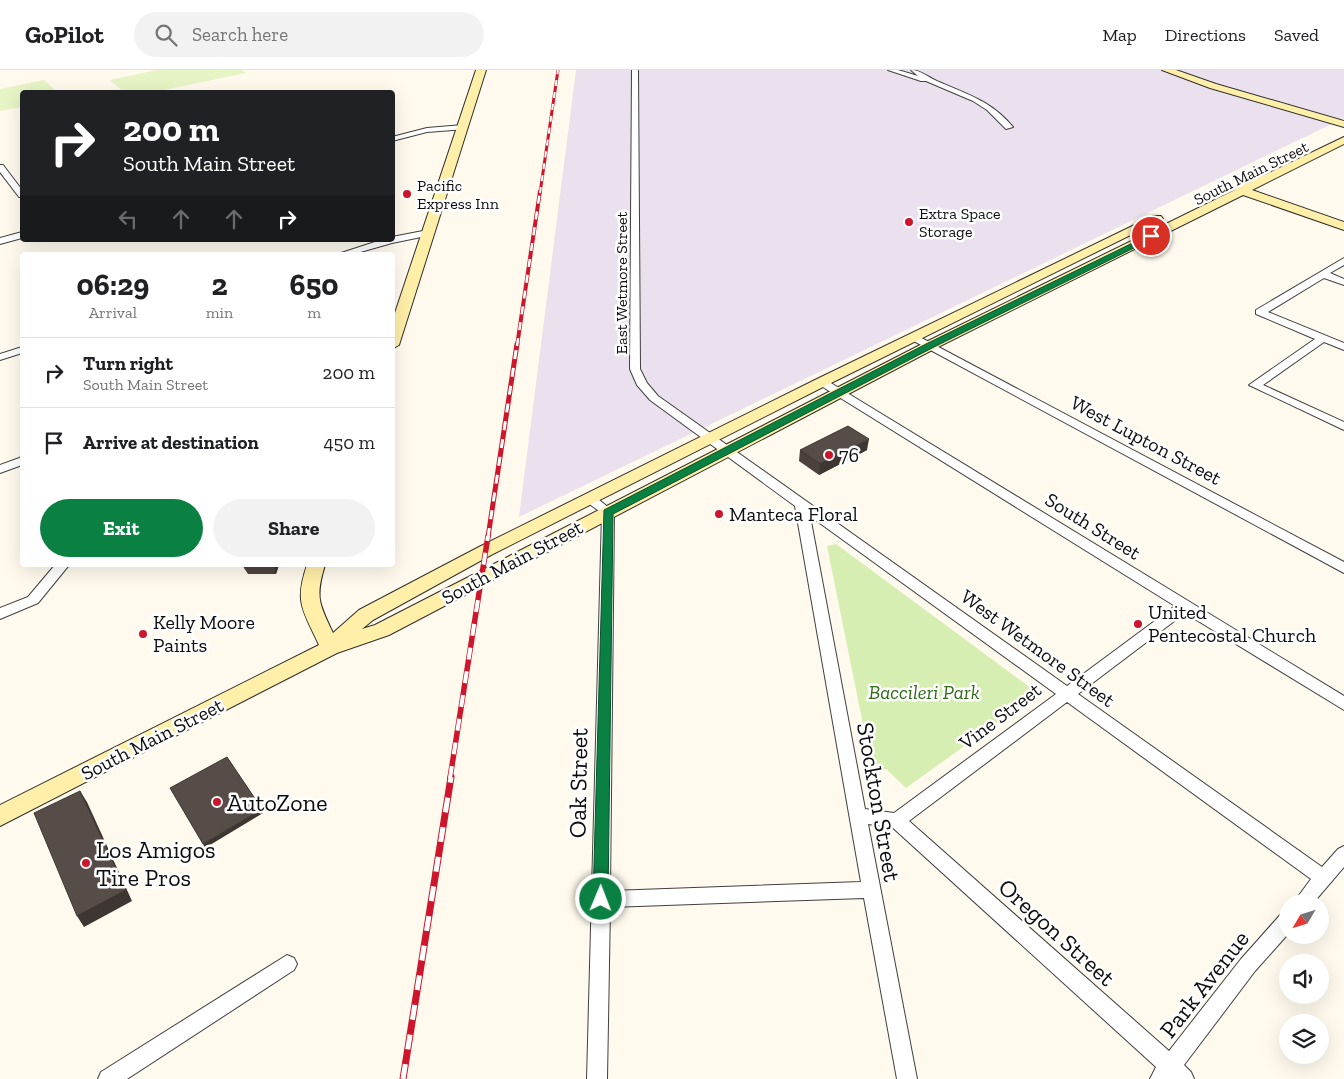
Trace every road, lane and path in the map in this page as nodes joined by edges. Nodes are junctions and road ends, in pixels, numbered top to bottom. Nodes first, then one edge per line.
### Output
1 (481, 70) edge
2 (635, 70) edge
3 (891, 70) edge
4 (914, 70) edge
5 (1167, 70) edge
6 (1182, 70) edge
7 (927, 81) junction
8 (1344, 118) edge
9 (1344, 125) edge
10 (463, 127) junction
11 (1009, 127) dead end
12 (395, 139) edge
13 (1344, 140) edge
14 (2, 171) edge
15 (1255, 171) junction
16 (1241, 190) junction
17 (20, 194) edge
18 (1344, 226) edge
19 (428, 233) junction
20 (20, 236) edge
21 (395, 239) edge
22 (0, 241) edge
23 (385, 242) edge
24 (1103, 246) junction
25 (350, 252) edge
26 (1119, 253) junction
27 (1344, 260) edge
28 (1323, 274) junction
29 (1344, 282) edge
30 (395, 334) edge
31 (914, 337) junction
32 (1323, 338) junction
33 (931, 345) junction
34 (1344, 347) edge
35 (20, 351) edge
36 (0, 357) edge
37 (822, 382) junction
38 (839, 392) junction
39 (1344, 426) edge
40 (710, 437) junction
41 (730, 451) junction
42 (20, 462) edge
43 (0, 469) edge
44 (589, 498) junction
45 (801, 502) junction
46 (608, 512) junction
47 (60, 567) edge
48 (315, 567) edge
49 (1344, 568) edge
50 (1185, 606) junction
51 (0, 614) edge
52 (330, 648) junction
53 (1068, 694) junction
54 (1344, 704) edge
55 (859, 815) junction
56 (0, 816) edge
57 (897, 821) junction
58 (1344, 854) edge
59 (1324, 878) junction
60 (870, 890) junction
61 (1310, 894) edge
62 (601, 899) junction
63 (1279, 930) edge
64 (288, 964) dead end
65 (1171, 1075) edge
66 (108, 1079) edge
67 (597, 1079) edge
68 (907, 1079) edge

1 - 10 main road
2 - 40 street, East Wetmore Street
3 - 7 street
4 - 7 street
5 - 9 main road
6 - 8 main road
7 - 11 street
9 - 15 main road, South Main Street
10 - 12 street
10 - 19 main road
13 - 16 main road, South Main Street
14 - 17 street
15 - 16 main road
15 - 24 main road, South Main Street
16 - 18 main road
16 - 26 main road, South Main Street
19 - 21 street
19 - 30 main road
20 - 22 street
23 - 25 street
24 - 26 main road
24 - 31 main road, South Main Street
26 - 33 main road, South Main Street
27 - 28 street
28 - 29 street
28 - 32 street
31 - 33 street
31 - 37 main road, South Main Street
32 - 34 street
32 - 39 street
33 - 38 main road, South Main Street
33 - 49 street, West Lupton Street
35 - 36 street
37 - 38 street, South Street
37 - 40 main road, South Main Street
38 - 41 main road, South Main Street
38 - 50 street, South Street
40 - 41 street, East Wetmore Street
40 - 44 main road, South Main Street
41 - 45 street, West Wetmore Street
41 - 46 main road, South Main Street
42 - 43 street
44 - 46 street
44 - 52 main road, South Main Street
45 - 53 street, West Wetmore Street
45 - 55 street, Stockton Street
46 - 52 main road, South Main Street
46 - 62 street, Oak Street
47 - 51 street
48 - 52 main road
50 - 53 street, Vine Street
50 - 54 street, South Street
52 - 56 main road, South Main Street
53 - 57 street, Vine Street
53 - 59 street, West Wetmore Street
55 - 57 street
55 - 60 street, Stockton Street
57 - 65 street, Oregon Street
58 - 59 street
59 - 61 street
60 - 62 street
60 - 68 street, Stockton Street
62 - 67 street, Oak Street
63 - 65 street, Park Avenue
64 - 66 street

